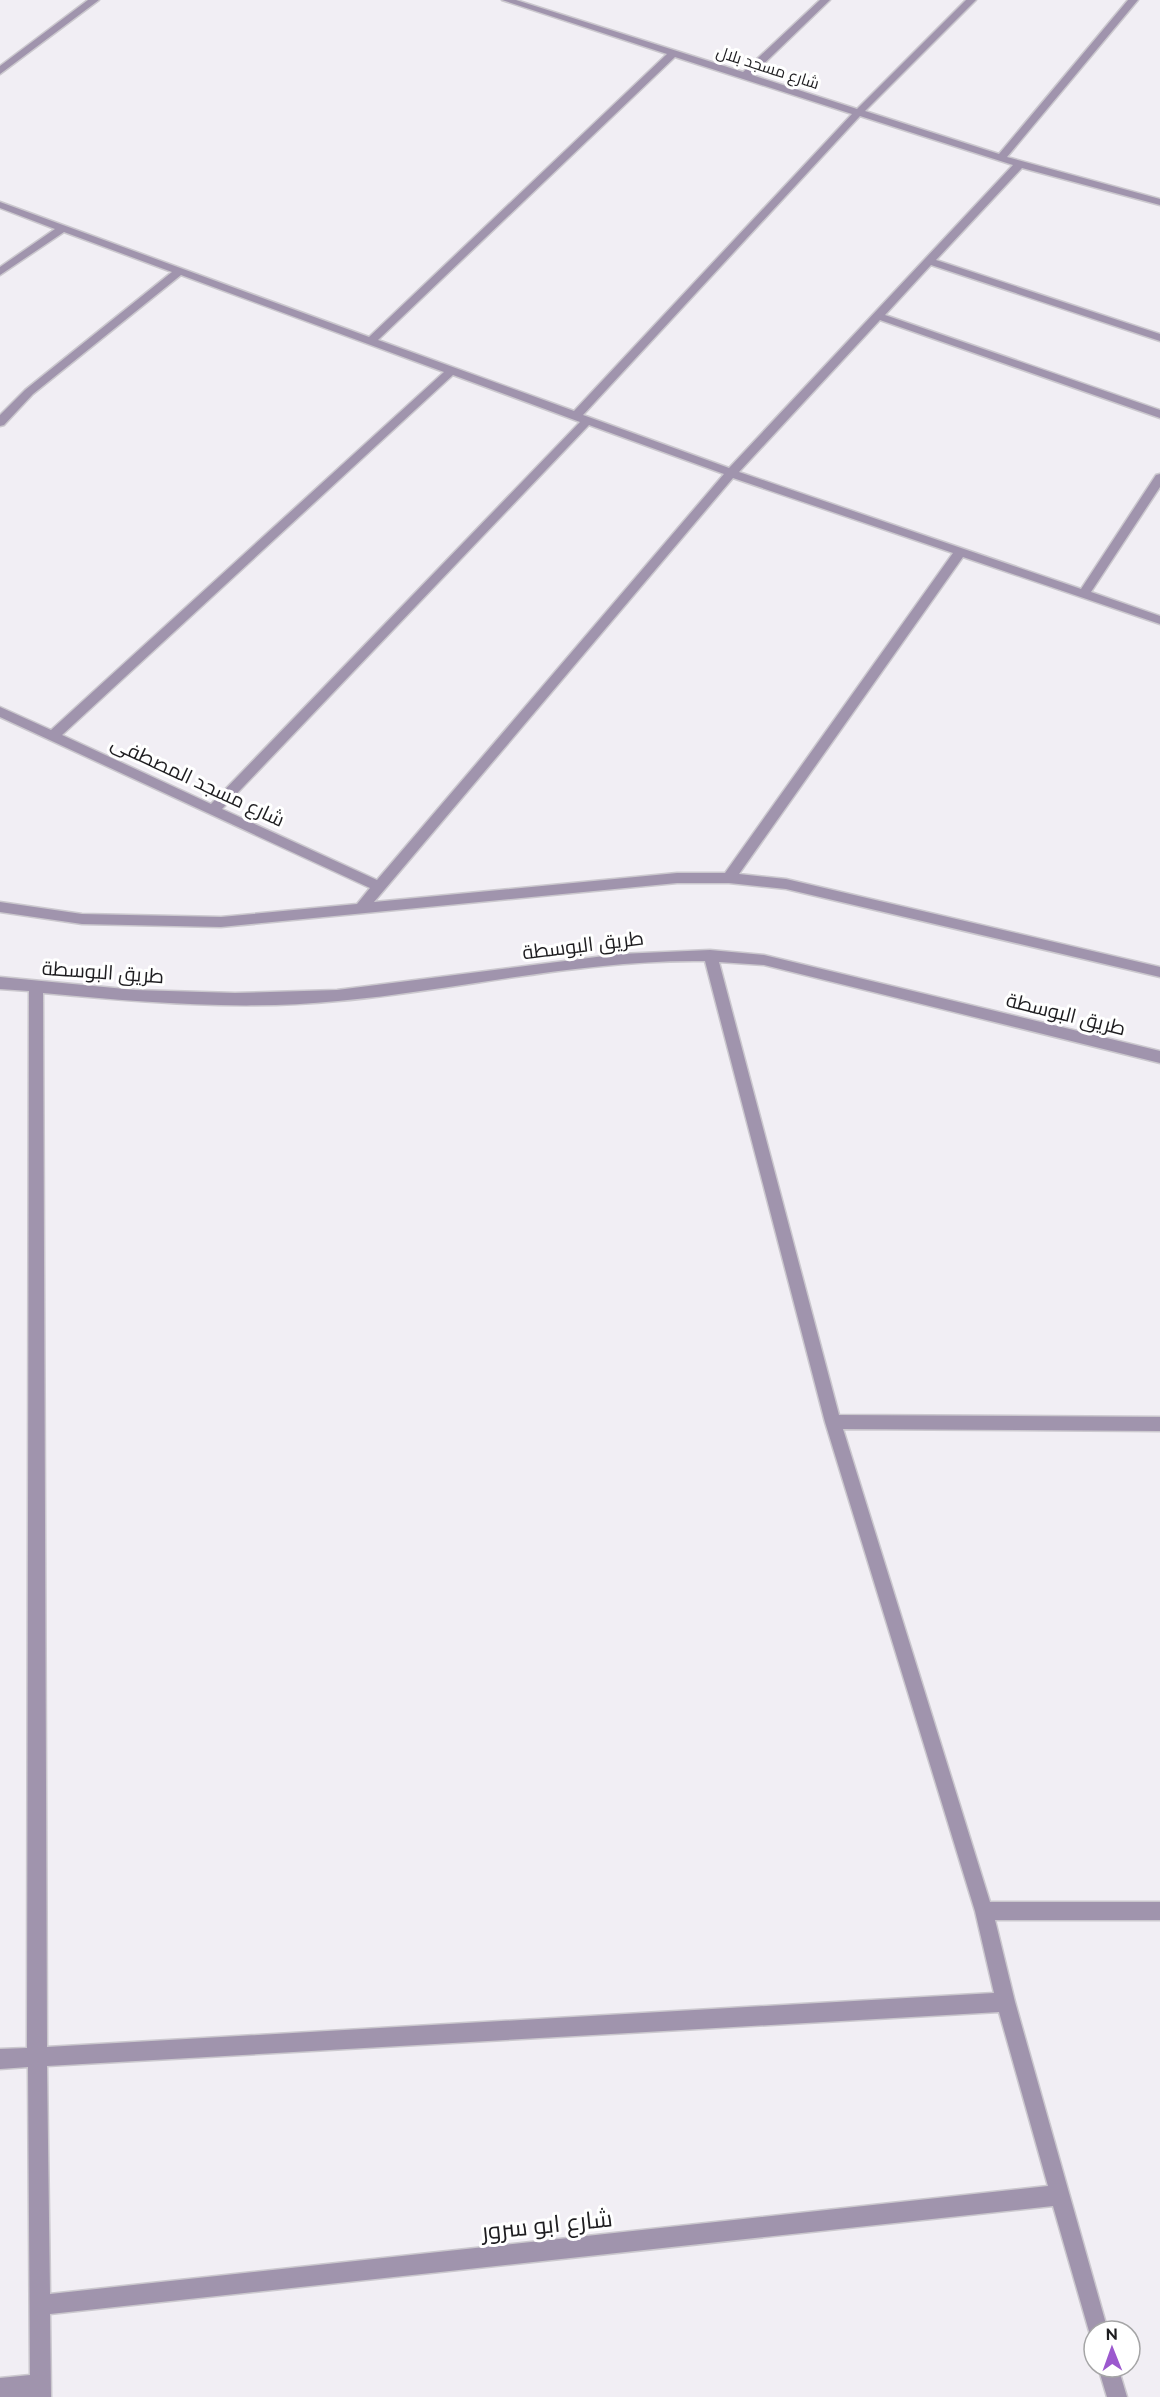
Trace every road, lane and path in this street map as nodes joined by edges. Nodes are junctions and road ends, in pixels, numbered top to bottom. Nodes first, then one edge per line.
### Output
1 (94, 0) edge
2 (507, 0) edge
3 (825, 0) edge
4 (971, 0) edge
5 (1133, 0) edge
6 (674, 53) junction
7 (0, 71) edge
8 (745, 76) junction
9 (859, 112) junction
10 (1001, 158) junction
11 (1020, 164) junction
12 (1160, 202) edge
13 (0, 205) edge
14 (63, 228) junction
15 (930, 261) junction
16 (180, 271) junction
17 (0, 272) edge
18 (878, 316) junction
19 (1160, 338) edge
20 (371, 341) junction
21 (451, 371) junction
22 (1160, 414) edge
23 (575, 417) junction
24 (588, 421) junction
25 (0, 422) edge
26 (731, 474) junction
27 (1160, 478) edge
28 (960, 552) junction
29 (1084, 594) junction
30 (1160, 620) edge
31 (0, 712) edge
32 (53, 736) junction
33 (214, 809) junction
34 (729, 878) junction
35 (379, 887) junction
36 (0, 907) edge
37 (360, 909) junction
38 (710, 955) junction
39 (1160, 972) edge
40 (0, 983) edge
41 (36, 987) junction
42 (1160, 1057) edge
43 (833, 1422) junction
44 (1160, 1424) edge
45 (984, 1911) junction
46 (1160, 1911) edge
47 (1006, 2002) junction
48 (37, 2056) junction
49 (0, 2059) edge
50 (1060, 2195) junction
51 (40, 2305) junction
52 (1095, 2319) edge
53 (1112, 2379) edge
54 (0, 2388) edge
55 (40, 2391) edge
56 (1117, 2397) edge

1 - 7 street
2 - 6 street, شارع مسجد بلال
3 - 8 street
4 - 9 street
5 - 10 street
6 - 8 street, شارع مسجد بلال
6 - 20 street
8 - 9 street, شارع مسجد بلال
9 - 10 street, شارع مسجد بلال
9 - 23 street
10 - 11 street, شارع مسجد بلال
11 - 12 street, شارع مسجد بلال
11 - 15 street
13 - 14 street
14 - 16 street
14 - 17 street
15 - 18 street
15 - 19 street
16 - 20 street
16 - 25 street
18 - 22 street
18 - 26 street
20 - 21 street
21 - 23 street
21 - 32 street
23 - 24 street
24 - 26 street
24 - 33 street
26 - 28 street
26 - 35 street
27 - 29 street
28 - 29 street
28 - 34 street
29 - 30 street
31 - 32 street, شارع مسجد المصطفى
32 - 33 street, شارع مسجد المصطفى
33 - 35 street, شارع مسجد المصطفى
34 - 37 street
34 - 39 street
35 - 37 street
36 - 37 street
38 - 41 street, طريق البوسطة
38 - 42 street, طريق البوسطة
38 - 43 street
40 - 41 street, طريق البوسطة
41 - 48 street
43 - 44 street
43 - 45 street
45 - 46 street
45 - 47 street
47 - 48 street
47 - 50 street
48 - 49 street
48 - 51 street
50 - 51 street, شارع ابو سرور
50 - 52 street
51 - 55 street
53 - 56 street
54 - 55 street

